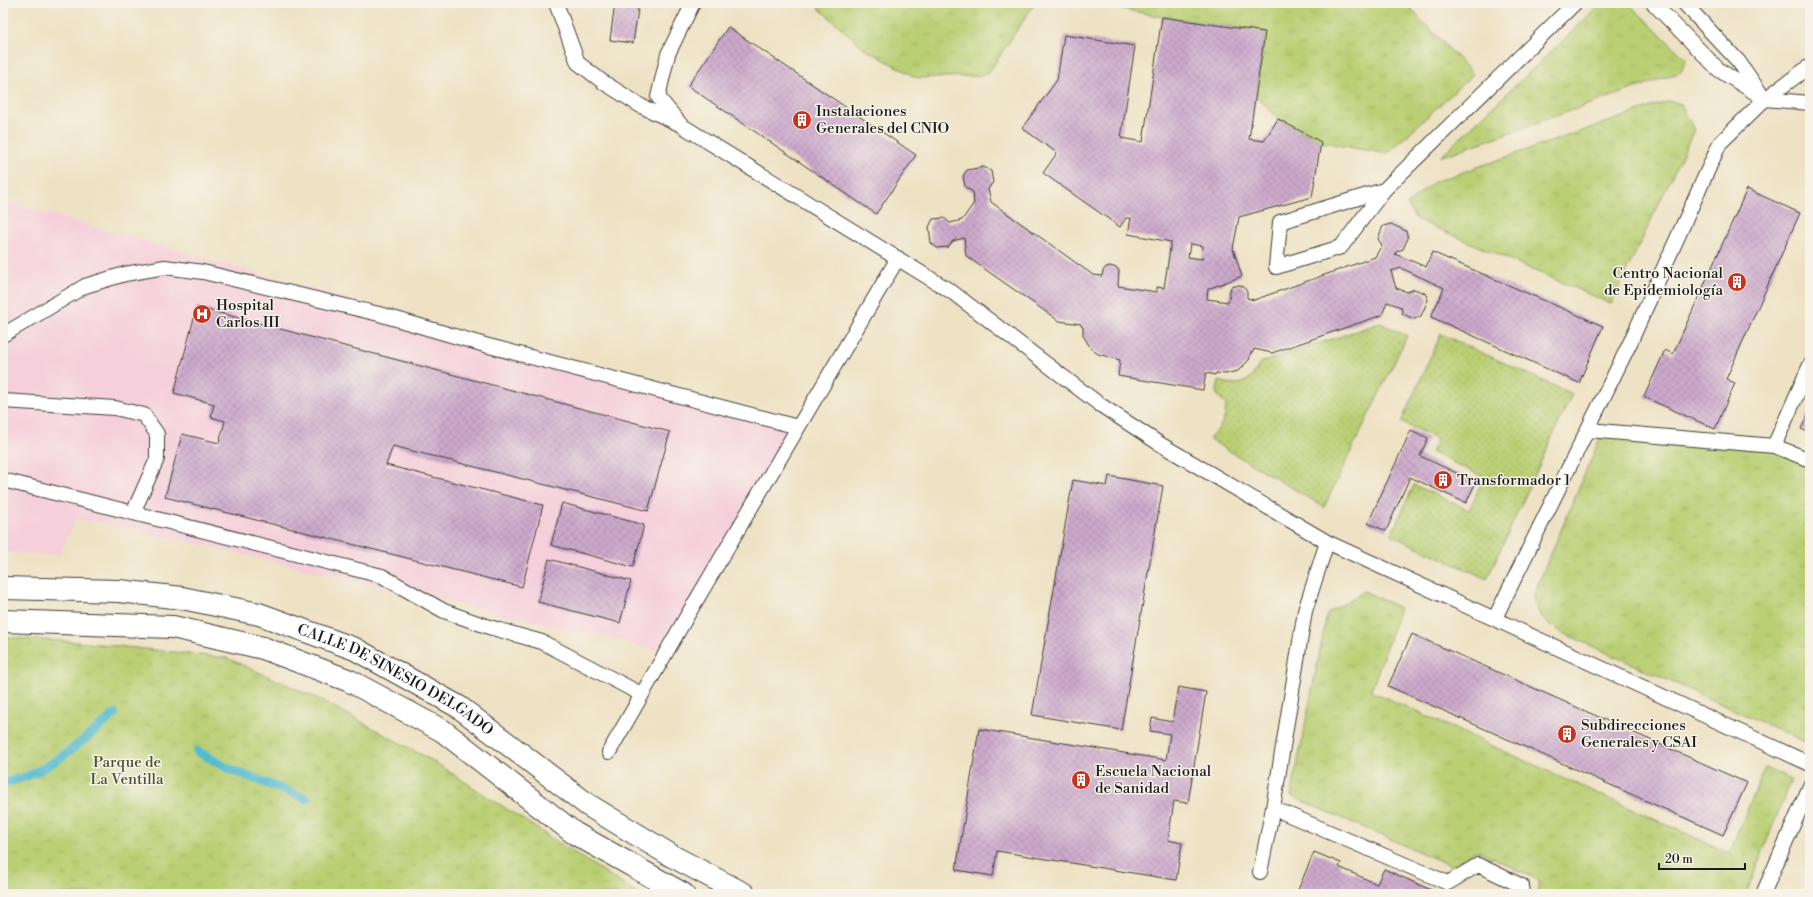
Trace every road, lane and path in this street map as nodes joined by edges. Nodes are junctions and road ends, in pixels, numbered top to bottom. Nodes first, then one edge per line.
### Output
1 (556, 3) edge
2 (693, 3) edge
3 (1575, 3) edge
4 (1653, 3) edge
5 (1684, 3) edge
6 (1810, 66) edge
7 (1764, 99) junction
8 (1810, 103) edge
9 (681, 125) junction
10 (1384, 190) junction
11 (898, 258) junction
12 (3, 335) edge
13 (1810, 365) edge
14 (3, 401) edge
15 (798, 427) junction
16 (1588, 430) junction
17 (1774, 446) junction
18 (1810, 460) edge
19 (3, 480) edge
20 (133, 513) junction
21 (1327, 542) junction
22 (3, 588) edge
23 (1495, 618) junction
24 (3, 622) edge
25 (641, 694) junction
26 (609, 752) dead end
27 (1810, 764) edge
28 (1810, 786) edge
29 (1273, 808) junction
30 (1260, 872) dead end
31 (683, 894) edge
32 (744, 894) edge
33 (1523, 894) edge
34 (1763, 894) edge

1 - 9 lane
2 - 9 lane
3 - 10 lane
4 - 7 lane
5 - 7 lane
6 - 7 lane
7 - 8 lane
7 - 16 lane
9 - 11 lane
10 - 10 lane
11 - 15 lane
11 - 21 lane
12 - 15 lane
13 - 17 lane
14 - 20 lane
15 - 25 lane
16 - 17 lane
16 - 23 lane
17 - 18 lane
19 - 20 lane
20 - 25 lane
21 - 23 lane
21 - 29 lane
22 - 32 main road, CALLE DE SINESIO DELGADO
23 - 27 lane
24 - 31 main road, CALLE DE SINESIO DELGADO
25 - 26 lane
28 - 34 lane
29 - 30 lane
29 - 33 lane

